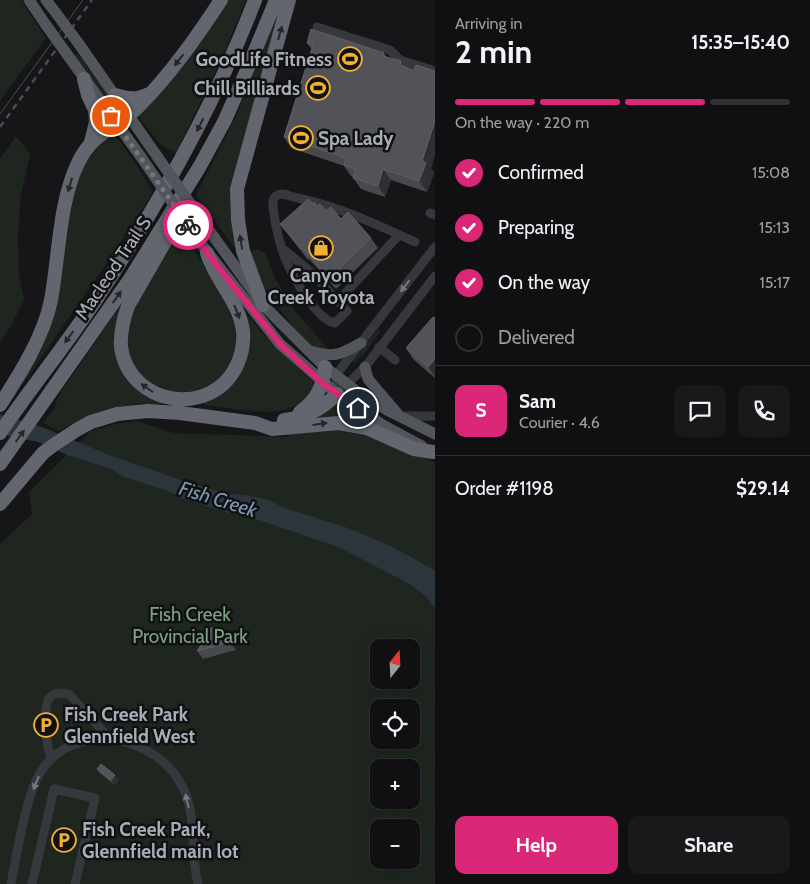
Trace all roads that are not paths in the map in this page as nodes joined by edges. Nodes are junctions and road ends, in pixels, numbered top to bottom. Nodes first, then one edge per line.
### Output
1 (29, 0) edge
2 (46, 0) edge
3 (221, 0) edge
4 (255, 0) edge
5 (276, 0) edge
6 (289, 0) edge
7 (317, 27) dead end
8 (435, 71) edge
9 (84, 80) junction
10 (154, 91) junction
11 (115, 95) junction
12 (129, 116) junction
13 (116, 123) junction
14 (91, 142) junction
15 (200, 166) junction
16 (399, 235) junction
17 (415, 242) dead end
18 (282, 249) junction
19 (434, 252) edge
20 (207, 253) junction
21 (435, 276) edge
22 (338, 301) junction
23 (263, 305) junction
24 (361, 343) junction
25 (379, 347) junction
26 (310, 351) junction
27 (394, 360) dead end
28 (365, 366) junction
29 (325, 367) junction
30 (336, 376) junction
31 (322, 383) junction
32 (348, 384) junction
33 (336, 394) junction
34 (0, 405) edge
35 (399, 416) junction
36 (435, 416) edge
37 (289, 419) junction
38 (255, 423) junction
39 (0, 433) edge
40 (435, 434) edge
41 (434, 452) edge
42 (0, 464) edge
43 (0, 504) edge
44 (110, 739) junction
45 (52, 759) junction
46 (11, 884) edge
47 (32, 884) edge
48 (76, 884) edge
49 (198, 884) edge

1 - 9 main road, bridge
2 - 11 main road, bridge
3 -> 10 highway
4 -> 39 highway, Macleod Trail S
5 - 15 highway, Macleod Trail S
23 -> 6 highway
7 - 8 street
9 - 13 main road
9 - 14 highway
10 - 11 highway
10 - 12 highway
11 - 12 main road
12 - 13 highway
12 - 23 main road, bridge
13 - 14 highway
13 - 20 main road, bridge
14 -> 34 highway
20 -> 15 highway
42 -> 15 highway, Macleod Trail S
16 - 17 street
16 - 18 street
16 - 22 street
18 - 22 street
18 - 22 street
19 -> 24 street
20 - 31 main road
21 - 25 street
23 - 26 main road
24 - 26 main road
24 - 30 street
25 - 27 street
25 - 28 street
26 - 29 main road
28 - 32 street
28 - 35 main road
29 - 30 main road
29 - 31 highway
30 - 32 main road
30 - 33 street
31 - 33 main road
31 - 37 highway
32 - 33 street
32 - 35 main road
33 - 37 highway
33 - 41 main road
35 - 36 street
35 - 40 main road
37 - 38 highway
38 -> 41 highway
38 - 43 highway
44 - 45 street
44 - 45 street
49 -> 44 street
45 -> 46 street
47 - 48 street

